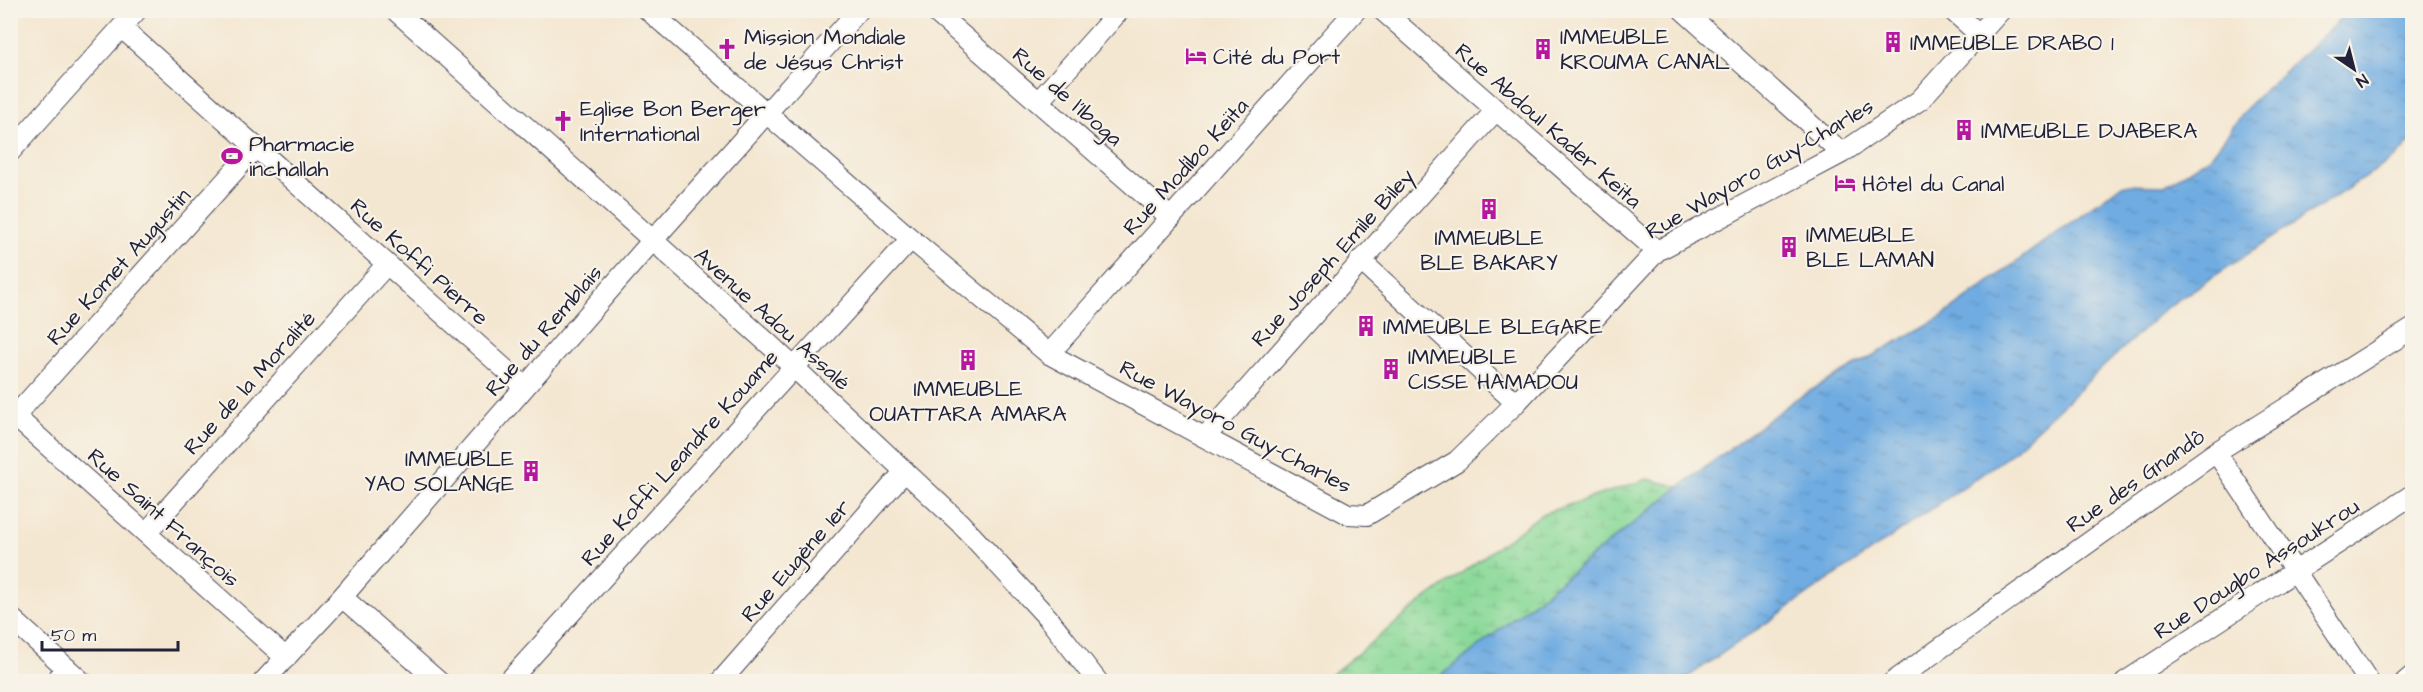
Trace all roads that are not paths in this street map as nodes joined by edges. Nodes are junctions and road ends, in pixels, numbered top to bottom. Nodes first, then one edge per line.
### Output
1 (137, 10) edge
2 (395, 10) edge
3 (648, 10) edge
4 (859, 10) edge
5 (933, 10) edge
6 (1120, 10) edge
7 (1356, 10) edge
8 (1382, 10) edge
9 (1683, 10) edge
10 (1952, 10) edge
11 (2001, 10) edge
12 (122, 28) junction
13 (1980, 35) junction
14 (1038, 102) junction
15 (1496, 110) junction
16 (768, 113) junction
17 (256, 147) junction
18 (10, 152) edge
19 (1842, 153) junction
20 (1171, 218) junction
21 (910, 239) junction
22 (652, 242) junction
23 (1657, 251) junction
24 (1360, 260) junction
25 (387, 264) junction
26 (2412, 330) edge
27 (1049, 354) junction
28 (793, 366) junction
29 (525, 387) junction
30 (1516, 403) junction
31 (13, 414) edge
32 (1205, 437) junction
33 (2216, 452) junction
34 (905, 471) junction
35 (2412, 495) edge
36 (146, 533) junction
37 (2295, 571) junction
38 (342, 597) junction
39 (10, 617) edge
40 (286, 657) junction
41 (61, 675) edge
42 (2412, 676) edge
43 (82, 681) edge
44 (263, 681) edge
45 (439, 681) edge
46 (508, 681) edge
47 (720, 681) edge
48 (1098, 681) edge
49 (1893, 681) edge
50 (2125, 681) edge
51 (2368, 681) edge
52 (2405, 681) edge

1 - 12 street
2 - 22 street, Avenue Adou Assalé
3 - 16 street, Rue Wayoro Guy-Charles
4 - 16 street, Rue du Remblais
5 - 14 street, Rue de l'Iboga
6 - 14 street
7 - 20 street, Rue Modibo Keïta
8 - 15 street, Rue Abdoul Kader Keïta
9 - 19 street
10 - 13 street
11 - 13 street, Rue Wayoro Guy-Charles
12 - 17 street, Rue Koffi Pierre
12 - 18 street
13 - 19 street, Rue Wayoro Guy-Charles
14 - 20 street, Rue de l'Iboga
15 - 23 street, Rue Abdoul Kader Keïta
15 - 24 street, Rue Joseph Emile Biley
16 - 21 street, Rue Wayoro Guy-Charles
16 - 22 street, Rue du Remblais
17 - 25 street, Rue Koffi Pierre
17 - 31 street, Rue Komet Augustin
19 - 23 street, Rue Wayoro Guy-Charles
20 - 27 street, Rue Modibo Keïta
21 - 27 street, Rue Wayoro Guy-Charles
21 - 28 street, Rue Koffi Leandre Kouame
22 - 28 street, Avenue Adou Assalé
22 - 29 street, Rue du Remblais
23 - 30 street, Rue Wayoro Guy-Charles
24 - 30 street
24 - 32 street, Rue Joseph Emile Biley
25 - 29 street, Rue Koffi Pierre
25 - 36 street, Rue de la Moralité
26 - 33 street, Rue des Gnandô
27 - 32 street, Rue Wayoro Guy-Charles
28 - 34 street, Avenue Adou Assalé
28 - 46 street, Rue Koffi Leandre Kouame
29 - 38 street, Rue du Remblais
30 - 32 street, Rue Wayoro Guy-Charles
31 - 36 street, Rue Saint François
33 - 37 street
33 - 49 street, Rue des Gnandô
34 - 47 street, Rue Eugène 1er
34 - 48 street, Avenue Adou Assalé
35 - 37 street, Rue Dougbo Assoukrou
36 - 40 street, Rue Saint François
37 - 50 street, Rue Dougbo Assoukrou
37 - 51 street
38 - 40 street, Rue du Remblais
38 - 45 street
39 - 41 street
40 - 44 street, Rue du Remblais
41 - 43 street
42 - 52 street

